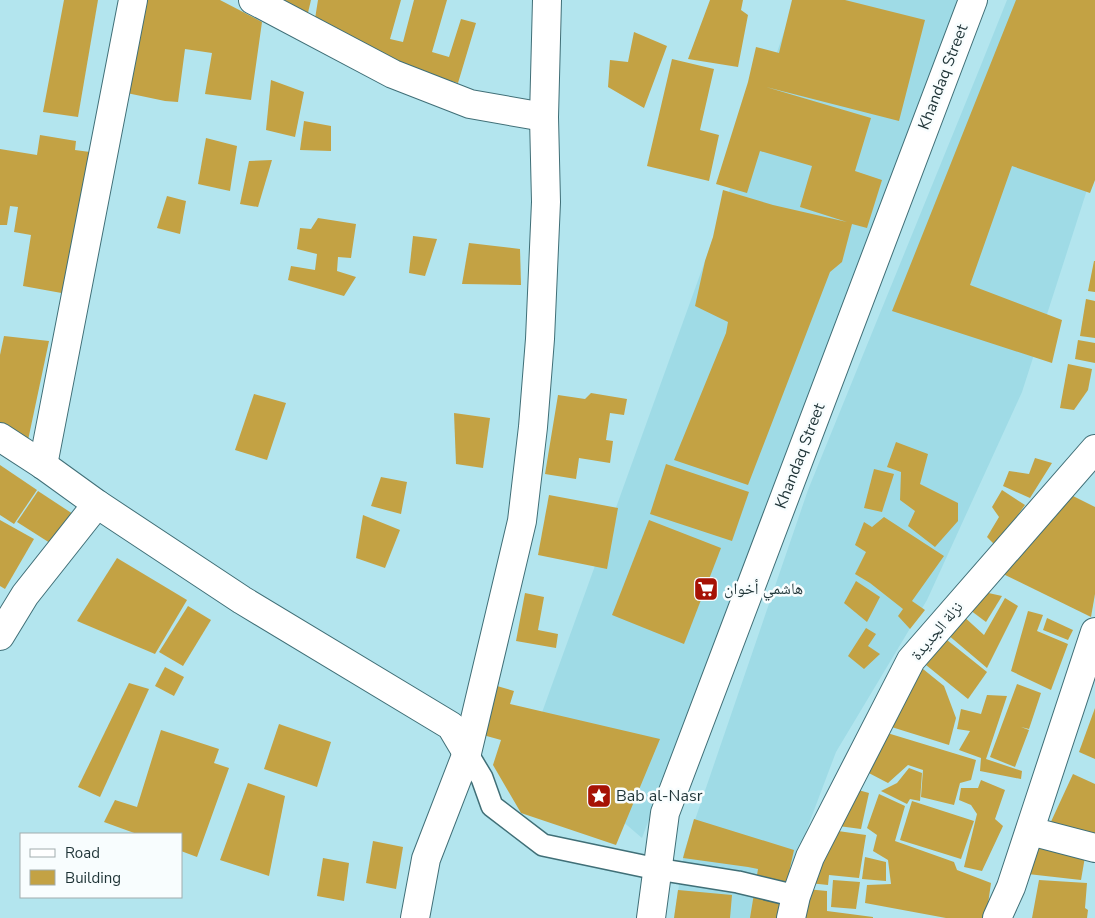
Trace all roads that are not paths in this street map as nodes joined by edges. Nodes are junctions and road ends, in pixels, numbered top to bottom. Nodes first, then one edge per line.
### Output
1 (133, 0) edge
2 (253, 0) edge
3 (547, 0) edge
4 (973, 0) edge
5 (544, 118) junction
6 (0, 437) edge
7 (1095, 449) edge
8 (43, 465) junction
9 (97, 504) junction
10 (1095, 632) edge
11 (0, 636) edge
12 (468, 753) junction
13 (1030, 830) junction
14 (1095, 848) edge
15 (657, 869) junction
16 (793, 907) edge
17 (415, 918) edge
18 (651, 918) edge
19 (997, 918) edge

1 - 8 street
2 - 5 street
3 - 5 street
4 - 15 street, Khandaq Street
5 - 12 street
6 - 8 street
7 - 16 street, نزلة الجديدة
8 - 9 street
9 - 11 street
9 - 12 street
10 - 13 street
12 - 15 lane
12 - 17 street
13 - 14 street
13 - 19 street
15 - 16 lane
15 - 18 street, Khandaq Street

